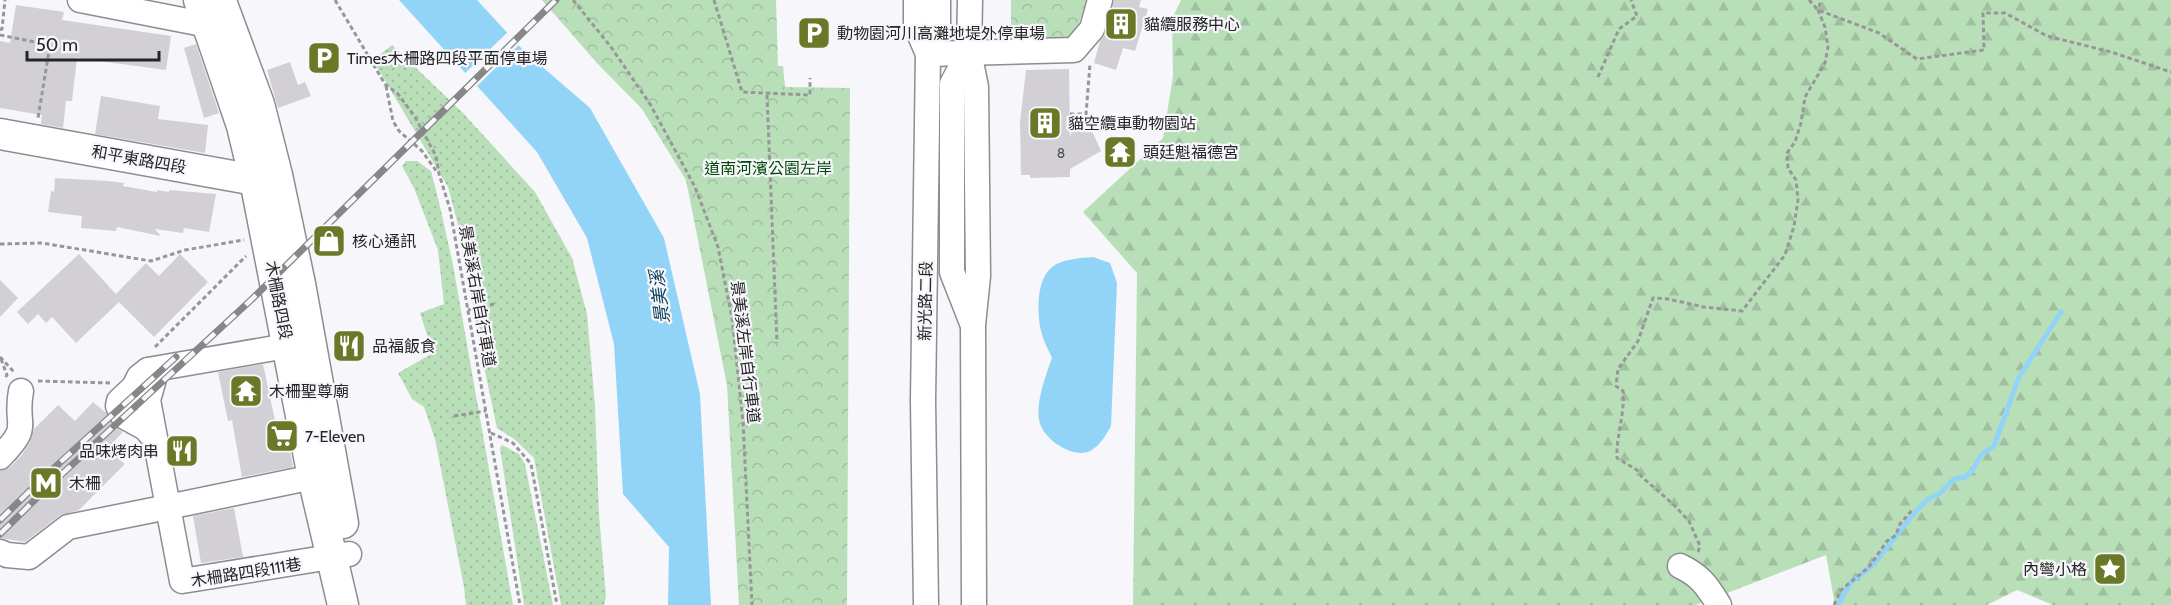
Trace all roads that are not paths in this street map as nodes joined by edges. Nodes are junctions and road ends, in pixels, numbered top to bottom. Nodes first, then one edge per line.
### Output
1 (80, 0) edge
2 (916, 0) edge
3 (938, 0) edge
4 (970, 0) edge
5 (1100, 0) edge
6 (214, 11) edge
7 (969, 52) junction
8 (928, 54) junction
9 (0, 135) edge
10 (266, 177) junction
11 (298, 344) junction
12 (150, 371) junction
13 (155, 439) junction
14 (0, 444) edge
15 (0, 457) edge
16 (313, 477) junction
17 (168, 507) junction
18 (0, 552) edge
19 (341, 556) junction
20 (1688, 570) road end
21 (343, 605) edge
22 (359, 605) edge
23 (926, 605) edge
24 (974, 605) edge
25 (1719, 605) edge

1 - 6 street
2 - 8 street, 新光路二段
3 - 8 street
4 - 7 street
5 - 7 street
6 - 10 main road, 木柵路四段
7 - 8 street
7 - 24 street
8 - 23 street, 新光路二段
9 - 10 main road, 和平東路四段
10 - 11 main road, 木柵路四段
10 - 11 main road, 木柵路四段
11 - 12 street
11 - 16 main road, 木柵路四段
11 - 19 main road, 木柵路四段
12 - 13 street
12 - 13 street
13 - 17 street
14 - 15 street
16 - 17 street
16 - 19 main road, 木柵路四段
17 - 18 street
17 - 19 street, 木柵路四段111巷
19 - 21 main road, 木柵路四段
19 - 22 main road, 木柵路四段
20 - 25 street

